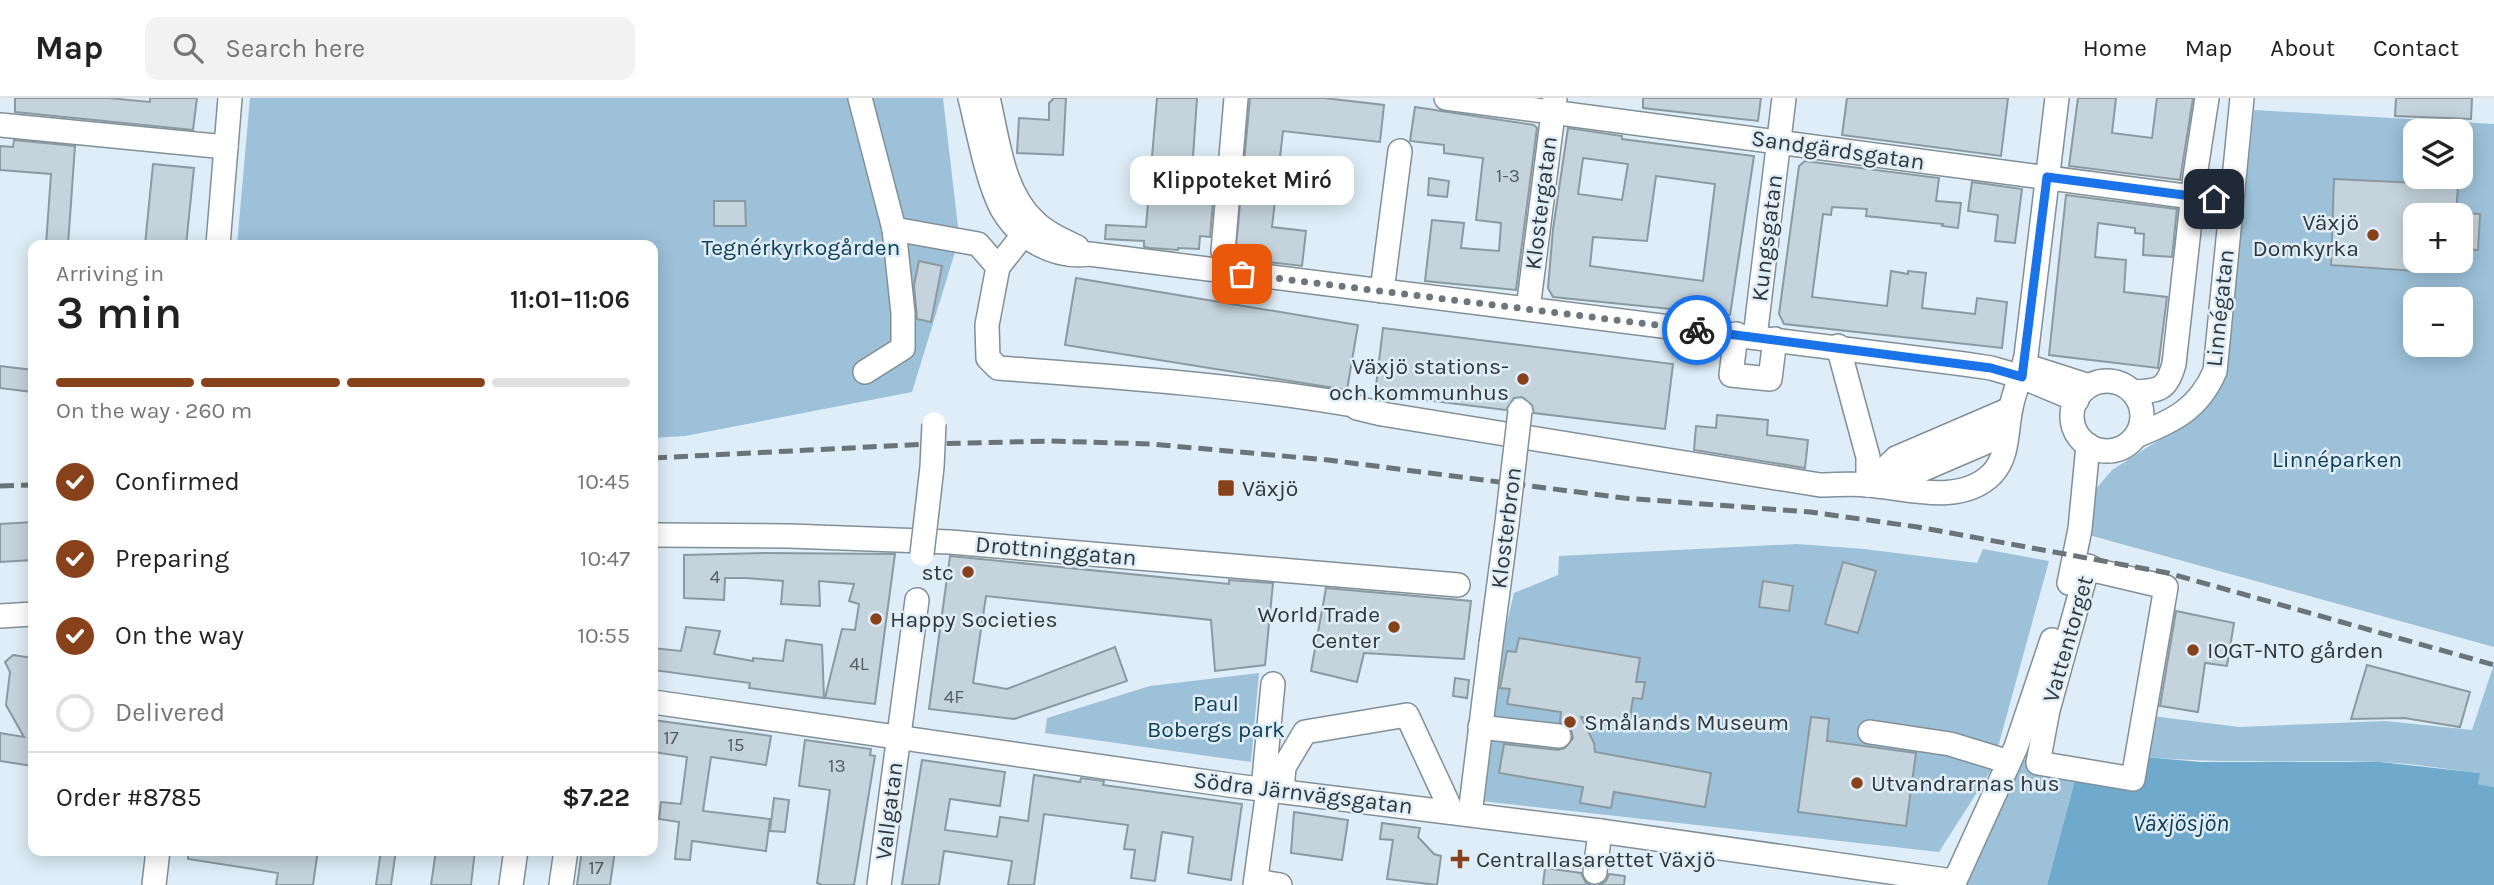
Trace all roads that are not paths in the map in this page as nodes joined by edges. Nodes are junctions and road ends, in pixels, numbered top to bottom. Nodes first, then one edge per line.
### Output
1 (230, 98) edge
2 (860, 98) edge
3 (970, 98) edge
4 (988, 98) edge
5 (1236, 98) edge
6 (1446, 98) edge
7 (1784, 98) edge
8 (2057, 98) edge
9 (2207, 98) edge
10 (2242, 98) edge
11 (1554, 105) edge
12 (0, 125) edge
13 (1779, 142) junction
14 (226, 147) junction
15 (1399, 151) dead end
16 (2047, 177) junction
17 (2193, 195) junction
18 (2230, 202) junction
19 (1029, 228) junction
20 (894, 229) junction
21 (218, 240) edge
22 (1223, 251) dead end
23 (998, 267) junction
24 (1376, 290) junction
25 (1528, 309) junction
26 (1755, 337) junction
27 (1838, 346) junction
28 (865, 372) dead end
29 (2022, 377) junction
30 (2133, 392) junction
31 (2083, 393) junction
32 (2010, 410) junction
33 (1520, 411) dead end
34 (934, 424) dead end
35 (2136, 436) junction
36 (2088, 445) junction
37 (1868, 485) junction
38 (658, 535) edge
39 (922, 554) dead end
40 (1458, 585) dead end
41 (917, 600) dead end
42 (28, 614) edge
43 (0, 616) edge
44 (1273, 684) dead end
45 (658, 703) edge
46 (1479, 727) junction
47 (900, 728) junction
48 (1870, 732) dead end
49 (1559, 736) dead end
50 (2009, 762) junction
51 (2133, 779) joint
52 (1271, 790) junction
53 (1461, 813) junction
54 (1600, 831) junction
55 (157, 856) edge
56 (515, 856) edge
57 (565, 856) edge
58 (1595, 872) dead end
59 (1255, 883) edge
60 (1953, 883) edge
61 (154, 885) edge
62 (511, 885) edge
63 (561, 885) edge
64 (880, 885) edge
65 (1280, 885) edge

1 - 14 street
2 - 20 street
3 - 19 street
4 - 19 street
5 - 22 street
6 - 11 street, Sandgärdsgatan
7 - 13 street, Kungsgatan
8 - 16 street
9 - 17 street, Linnégatan
10 - 18 street, Linnégatan
11 - 13 street, Sandgärdsgatan
11 - 25 street, Klostergatan
12 - 14 street
13 - 16 street, Sandgärdsgatan
13 - 26 street, Kungsgatan
14 - 21 street
15 - 24 street
16 - 17 street, Sandgärdsgatan
16 - 29 street
17 - 18 street, Sandgärdsgatan
17 - 30 street, Linnégatan
18 - 35 street, Linnégatan
19 - 23 street
19 - 24 street
20 - 23 street
20 - 28 street
23 - 37 street
24 - 25 street
25 - 26 street
26 - 27 street
27 - 29 street
27 - 37 street
29 - 31 street
29 - 32 street
30 - 31 street
30 - 35 street
31 - 36 street
32 - 37 street
32 - 37 street
33 - 46 street, Klosterbron, bridge
34 - 39 street, bridge
35 - 36 street
36 - 50 street
38 - 40 street, Drottninggatan
41 - 47 street, Vallgatan
42 - 43 street
44 - 52 street
45 - 47 street, Södra Järnvägsgatan
46 - 49 street
46 - 53 street, Klosterbron
47 - 52 street, Södra Järnvägsgatan
47 - 64 street, Vallgatan
48 - 50 street
50 - 60 street
51 - 51 street, Vattentorget
52 - 53 street, Södra Järnvägsgatan
52 - 53 street
52 - 59 street
53 - 54 street, Södra Järnvägsgatan
54 - 58 street
54 - 60 street, Södra Järnvägsgatan
55 - 61 street
56 - 62 street
57 - 63 street
59 - 65 street

